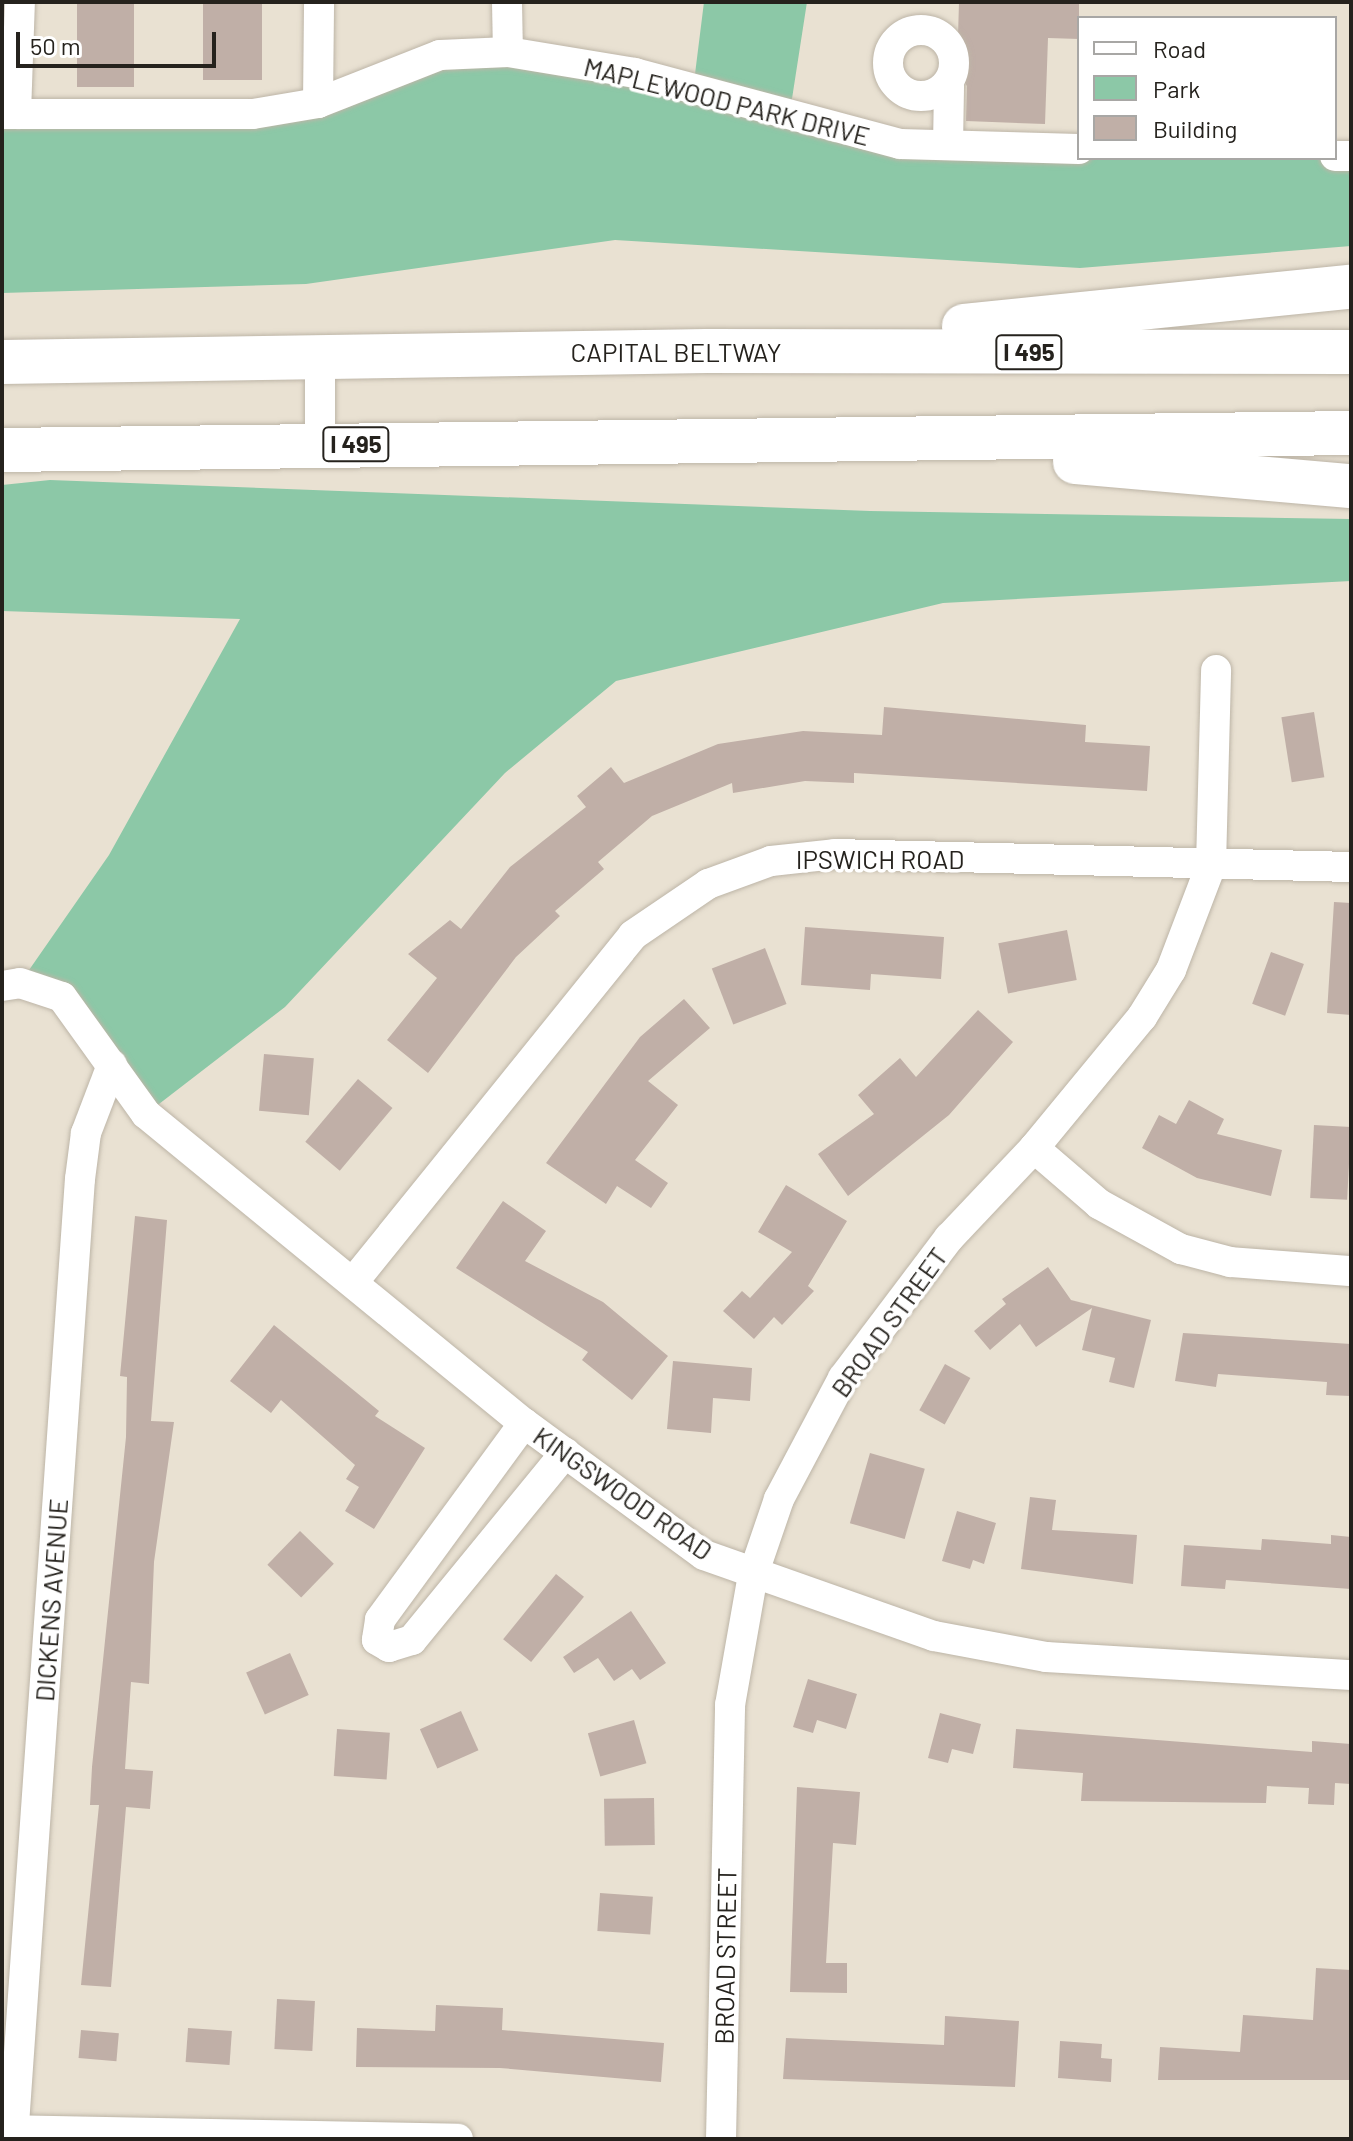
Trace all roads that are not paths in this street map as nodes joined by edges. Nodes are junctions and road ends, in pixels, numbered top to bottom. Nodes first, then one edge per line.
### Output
1 (20, 2) edge
2 (319, 2) edge
3 (507, 2) edge
4 (508, 52) junction
5 (949, 86) dead end
6 (318, 103) junction
7 (9, 114) edge
8 (948, 145) junction
9 (1077, 149) edge
10 (1351, 287) edge
11 (707, 351) junction
12 (1351, 352) edge
13 (320, 357) junction
14 (2, 362) edge
15 (1351, 433) edge
16 (709, 441) junction
17 (320, 444) junction
18 (2, 450) edge
19 (1351, 486) edge
20 (1216, 670) dead end
21 (1211, 865) junction
22 (1351, 867) edge
23 (2, 986) edge
24 (112, 1065) junction
25 (1034, 1148) junction
26 (1351, 1271) edge
27 (354, 1281) junction
28 (524, 1423) junction
29 (565, 1453) junction
30 (753, 1575) junction
31 (1351, 1675) edge
32 (10, 2133) edge
33 (458, 2139) edge
34 (721, 2139) edge

1 - 7 street
2 - 6 street
3 - 4 street
4 - 6 street, MAPLEWOOD PARK DRIVE
4 - 8 street, MAPLEWOOD PARK DRIVE
5 - 8 street
6 - 7 street, MAPLEWOOD PARK DRIVE
8 - 9 street, MAPLEWOOD PARK DRIVE
10 - 11 highway
11 - 12 highway, CAPITAL BELTWAY / I 495
11 - 13 highway, CAPITAL BELTWAY / I 495
13 - 14 highway, CAPITAL BELTWAY / I 495
13 - 17 street
15 - 16 highway, I 495
16 - 17 highway, I 495
16 - 19 highway
17 - 18 highway, I 495
20 - 21 street, BROAD STREET
21 - 22 street, IPSWICH ROAD
21 - 25 street, BROAD STREET
21 - 27 street, IPSWICH ROAD
23 - 24 street, KINGSWOOD ROAD
24 - 27 street, KINGSWOOD ROAD
24 - 32 street, DICKENS AVENUE
25 - 26 street
25 - 30 street, BROAD STREET
27 - 28 street, KINGSWOOD ROAD
28 - 29 street, KINGSWOOD ROAD
28 - 29 street
29 - 30 street, KINGSWOOD ROAD
30 - 31 street, KINGSWOOD ROAD
30 - 34 street, BROAD STREET
32 - 33 street

